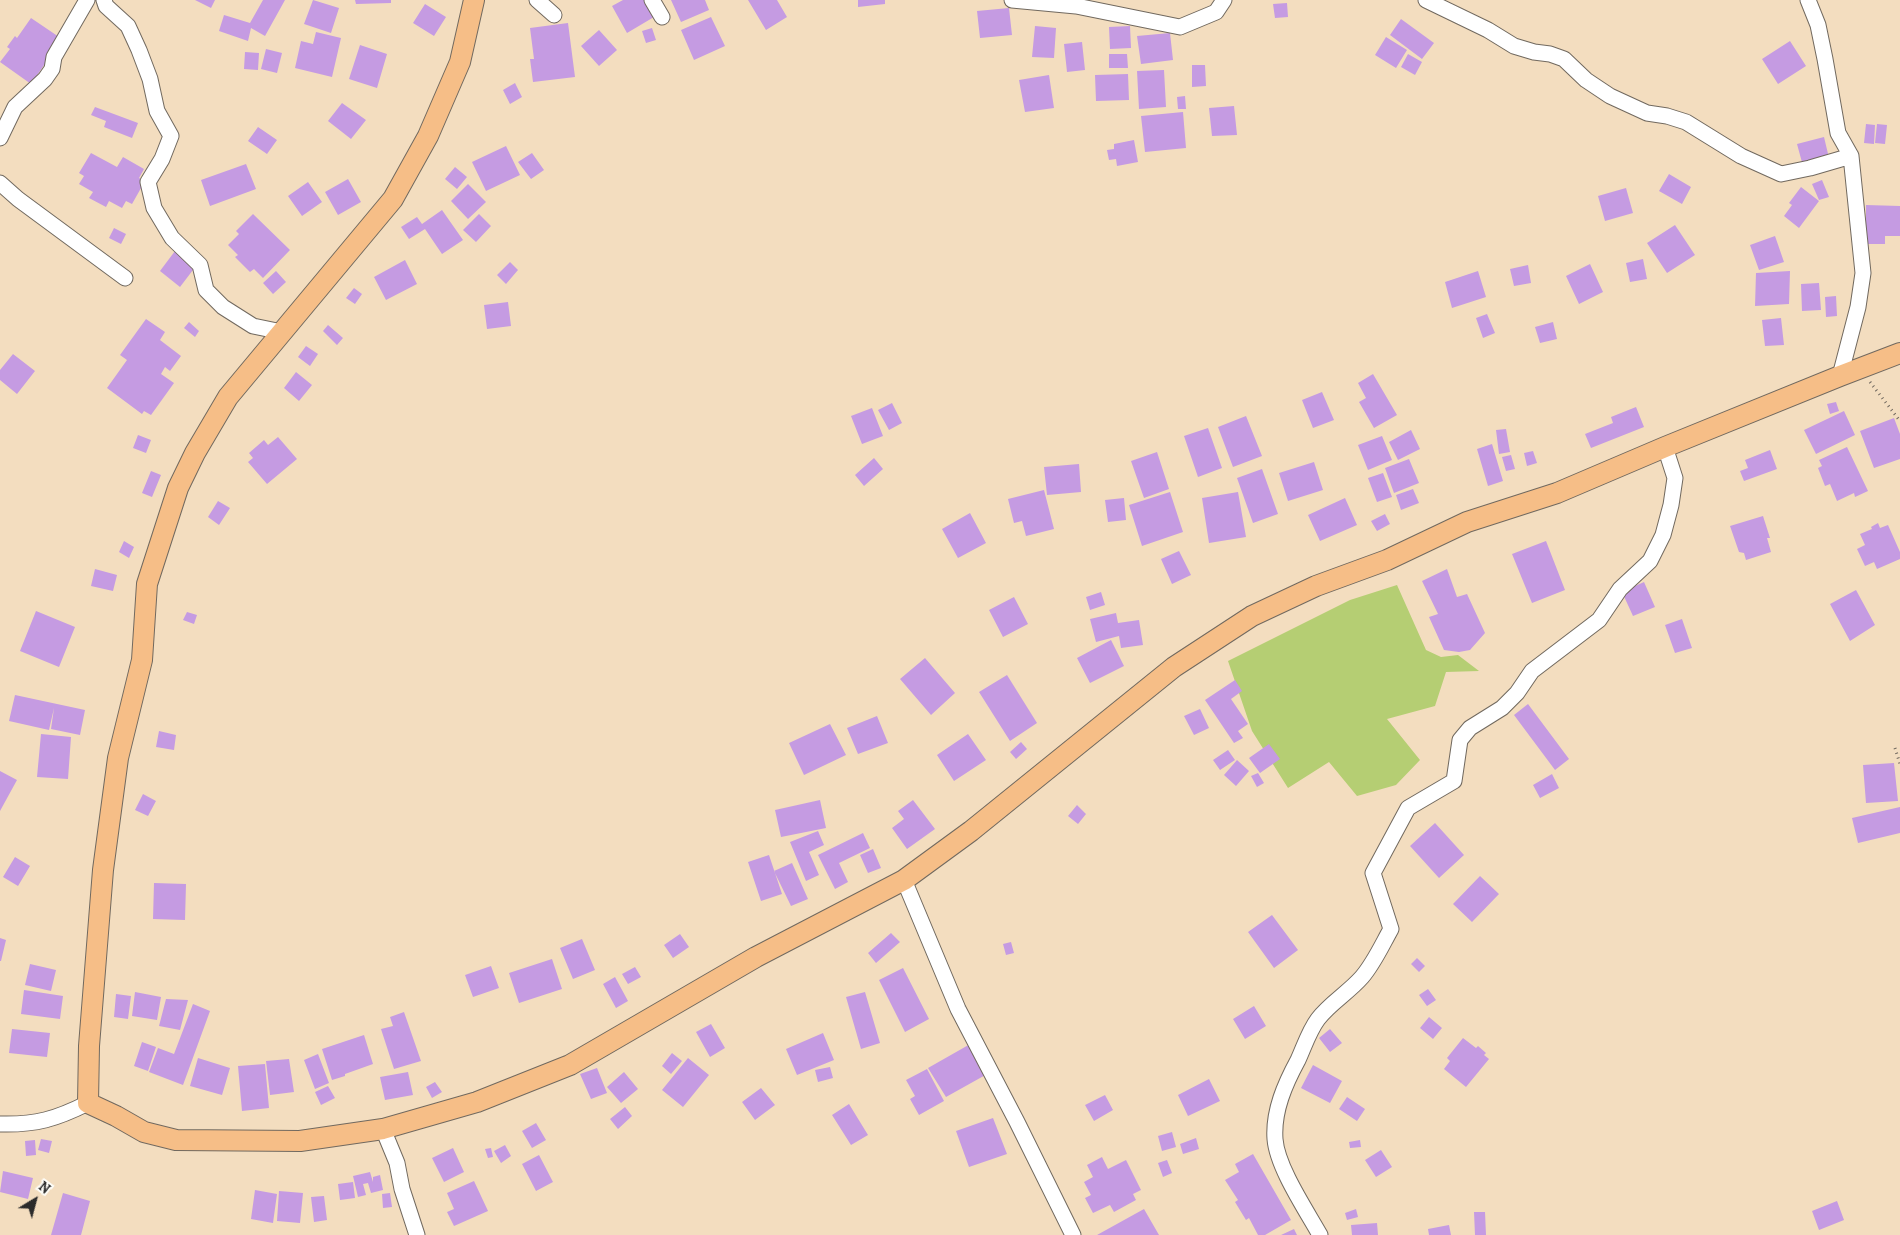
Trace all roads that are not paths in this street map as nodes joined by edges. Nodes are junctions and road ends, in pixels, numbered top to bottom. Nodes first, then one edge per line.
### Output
1 (87, 0) edge
2 (104, 0) edge
3 (474, 0) edge
4 (537, 0) edge
5 (652, 0) edge
6 (1012, 0) edge
7 (1224, 0) edge
8 (1426, 0) edge
9 (1808, 0) edge
10 (554, 15) dead end
11 (662, 17) dead end
12 (0, 138) edge
13 (1851, 156) junction
14 (0, 183) edge
15 (125, 278) dead end
16 (282, 332) junction
17 (1900, 353) edge
18 (1840, 376) junction
19 (1665, 447) junction
20 (904, 880) junction
21 (88, 1103) junction
22 (0, 1124) edge
23 (383, 1129) junction
24 (417, 1235) edge
25 (1073, 1235) edge
26 (1320, 1235) edge

1 - 12 street
2 - 16 street
3 - 16 main road
4 - 10 street
5 - 11 street
6 - 7 street
8 - 13 street
9 - 13 street
13 - 18 street
14 - 15 street
16 - 21 main road
17 - 18 main road
18 - 19 main road
19 - 20 main road
19 - 26 street
20 - 23 main road
20 - 25 street
21 - 22 street
21 - 23 main road
23 - 24 street

